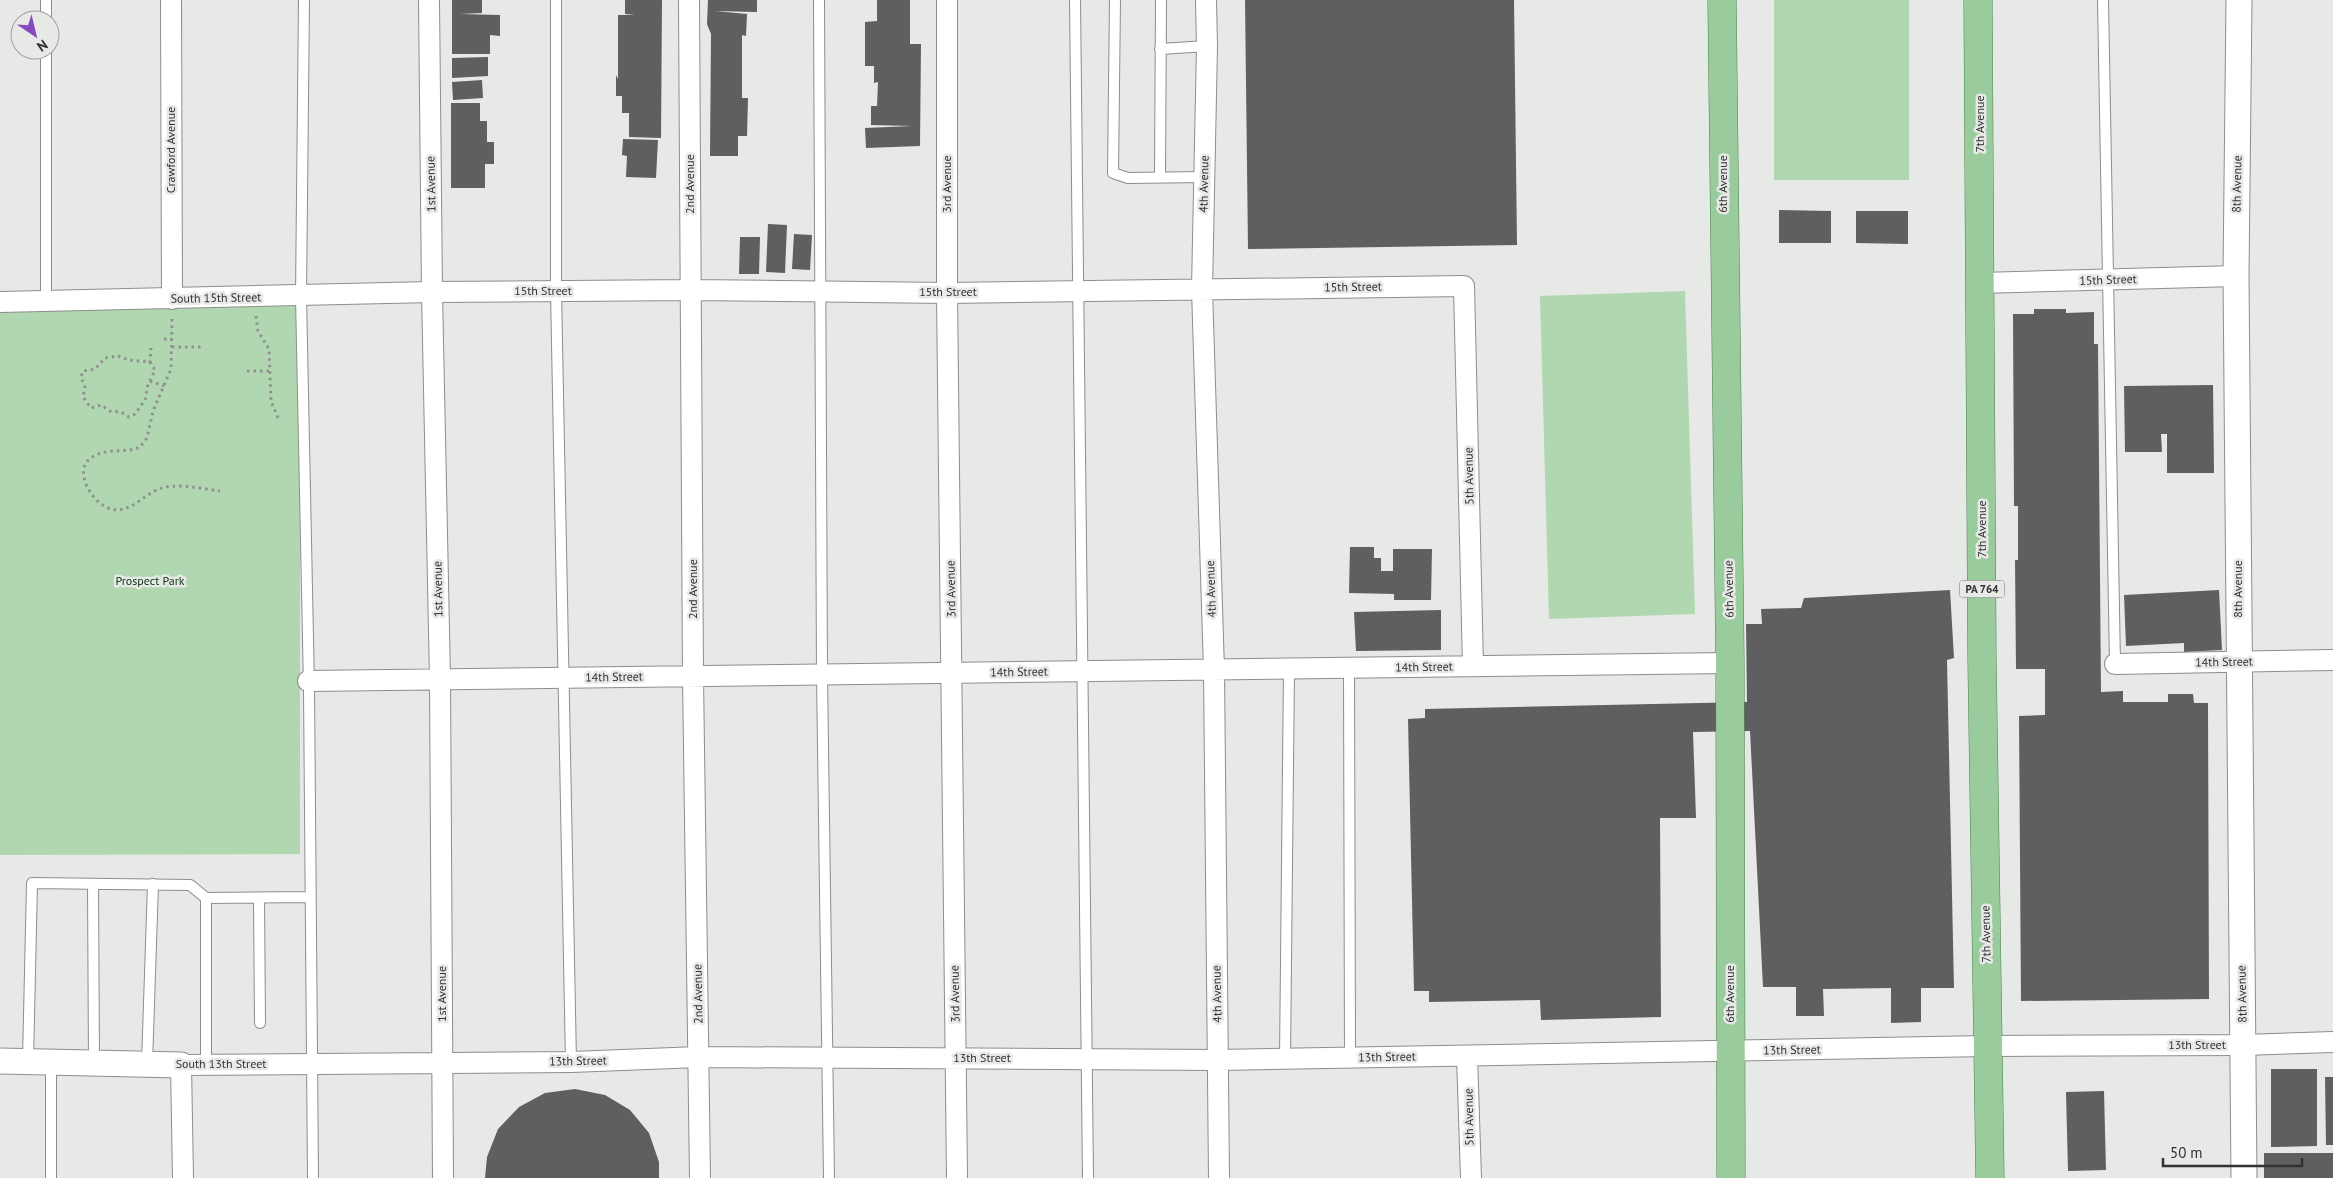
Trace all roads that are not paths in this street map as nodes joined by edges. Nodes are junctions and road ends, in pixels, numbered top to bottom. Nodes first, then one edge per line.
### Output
1 (171, 0) edge
2 (304, 0) edge
3 (429, 0) edge
4 (556, 0) edge
5 (689, 0) edge
6 (819, 0) edge
7 (947, 0) edge
8 (1075, 0) edge
9 (1115, 0) edge
10 (1161, 0) edge
11 (1206, 0) edge
12 (1722, 0) edge
13 (1978, 0) edge
14 (2103, 0) edge
15 (2239, 0) edge
16 (1207, 46) junction
17 (1160, 49) junction
18 (46, 60) edge
19 (1160, 176) junction
20 (1204, 177) junction
21 (2236, 276) junction
22 (2108, 280) junction
23 (1981, 283) junction
24 (1464, 286) joint
25 (1202, 289) junction
26 (690, 290) junction
27 (1079, 290) junction
28 (556, 291) junction
29 (820, 291) junction
30 (432, 292) junction
31 (947, 293) junction
32 (301, 296) junction
33 (46, 301) junction
34 (0, 302) edge
35 (172, 309) junction
36 (2333, 660) edge
37 (2238, 661) junction
38 (1730, 663) junction
39 (2115, 664) joint
40 (1473, 666) junction
41 (1349, 668) junction
42 (1289, 669) junction
43 (1214, 670) junction
44 (1082, 671) junction
45 (952, 673) junction
46 (822, 674) junction
47 (693, 676) junction
48 (564, 678) junction
49 (440, 679) junction
50 (308, 681) junction
51 (93, 884) junction
52 (153, 884) junction
53 (310, 897) junction
54 (206, 898) junction
55 (259, 898) junction
56 (260, 1023) dead end
57 (2333, 1042) edge
58 (2243, 1045) junction
59 (1988, 1046) junction
60 (1730, 1051) junction
61 (1468, 1056) junction
62 (699, 1057) junction
63 (828, 1058) junction
64 (956, 1058) junction
65 (1350, 1058) junction
66 (1087, 1059) junction
67 (1285, 1059) junction
68 (1218, 1060) junction
69 (0, 1061) edge
70 (40, 1061) junction
71 (94, 1062) junction
72 (442, 1062) junction
73 (571, 1062) junction
74 (311, 1063) junction
75 (146, 1064) junction
76 (181, 1065) junction
77 (206, 1065) junction
78 (51, 1178) edge
79 (183, 1178) edge
80 (313, 1178) edge
81 (443, 1178) edge
82 (700, 1178) edge
83 (829, 1178) edge
84 (957, 1178) edge
85 (1088, 1178) edge
86 (1219, 1178) edge
87 (1470, 1178) edge
88 (1731, 1178) edge
89 (1990, 1178) edge
90 (2244, 1178) edge

1 - 35 street, Crawford Avenue
2 - 32 lane
3 - 30 street, 1st Avenue
4 - 28 lane
5 - 26 street, 2nd Avenue
6 - 29 lane
7 - 31 street, 3rd Avenue
8 - 27 lane
9 - 19 lane
10 - 17 lane
11 - 16 street, 4th Avenue
12 - 38 main road, 6th Avenue
13 - 23 main road, 7th Avenue / PA 764
14 - 22 lane
15 - 21 street, 8th Avenue
16 - 17 lane
16 - 20 street, 4th Avenue
17 - 19 lane
18 - 33 lane
19 - 20 lane
20 - 25 street, 4th Avenue
21 - 22 street, 15th Street
21 - 37 street, 8th Avenue
22 - 23 street, 15th Street
22 - 39 lane
23 - 59 main road, 7th Avenue / PA 764
24 - 25 street, 15th Street
24 - 40 street, 5th Avenue
25 - 27 street, 15th Street
25 - 43 street, 4th Avenue
26 - 28 street, 15th Street
26 - 29 street, 15th Street
26 - 47 street, 2nd Avenue
27 - 31 street, 15th Street
27 - 44 lane
28 - 30 street, 15th Street
28 - 48 lane
29 - 31 street, 15th Street
29 - 46 lane
30 - 32 street, South 15th Street
30 - 49 street, 1st Avenue
31 - 45 street, 3rd Avenue
32 - 35 street, South 15th Street
32 - 50 lane
33 - 34 street, South 15th Street
33 - 35 street, South 15th Street
36 - 37 street, 14th Street
37 - 39 street, 14th Street
37 - 58 street, 8th Avenue
38 - 40 street, 14th Street
38 - 60 main road, 6th Avenue
40 - 41 street, 14th Street
41 - 42 street, 14th Street
41 - 65 lane
42 - 43 street, 14th Street
42 - 67 lane
43 - 44 street, 14th Street
43 - 68 street, 4th Avenue
44 - 45 street, 14th Street
44 - 66 lane
45 - 46 street, 14th Street
45 - 64 street, 3rd Avenue
46 - 47 street, 14th Street
46 - 63 lane
47 - 48 street, 14th Street
47 - 62 street, 2nd Avenue
48 - 49 street, 14th Street
48 - 73 lane
49 - 50 street, 14th Street
49 - 72 street, 1st Avenue
50 - 53 lane
51 - 52 lane
51 - 70 lane
51 - 71 lane
52 - 54 lane
52 - 75 lane
53 - 55 lane
53 - 74 lane
54 - 55 lane
54 - 77 lane
55 - 56 lane
57 - 58 street, 13th Street
58 - 59 street, 13th Street
58 - 90 street, 8th Avenue
59 - 60 street, 13th Street
59 - 89 main road, 7th Avenue / PA 764
60 - 61 street, 13th Street
60 - 88 main road, 6th Avenue
61 - 65 street, 13th Street
61 - 87 street, 5th Avenue
62 - 63 street, 13th Street
62 - 73 street, 13th Street
62 - 82 street, 2nd Avenue
63 - 64 street, 13th Street
63 - 83 lane
64 - 66 street, 13th Street
64 - 84 street, 3rd Avenue
65 - 67 street, 13th Street
66 - 68 street, 13th Street
66 - 85 lane
67 - 68 street, 13th Street
68 - 86 street, 4th Avenue
69 - 70 street, South 13th Street
70 - 71 street, South 13th Street
70 - 78 lane
71 - 75 street, South 13th Street
72 - 73 street, 13th Street
72 - 74 street, South 13th Street
72 - 81 street, 1st Avenue
74 - 77 street, South 13th Street
74 - 80 lane
75 - 76 street, South 13th Street
76 - 77 street, South 13th Street
76 - 79 street

